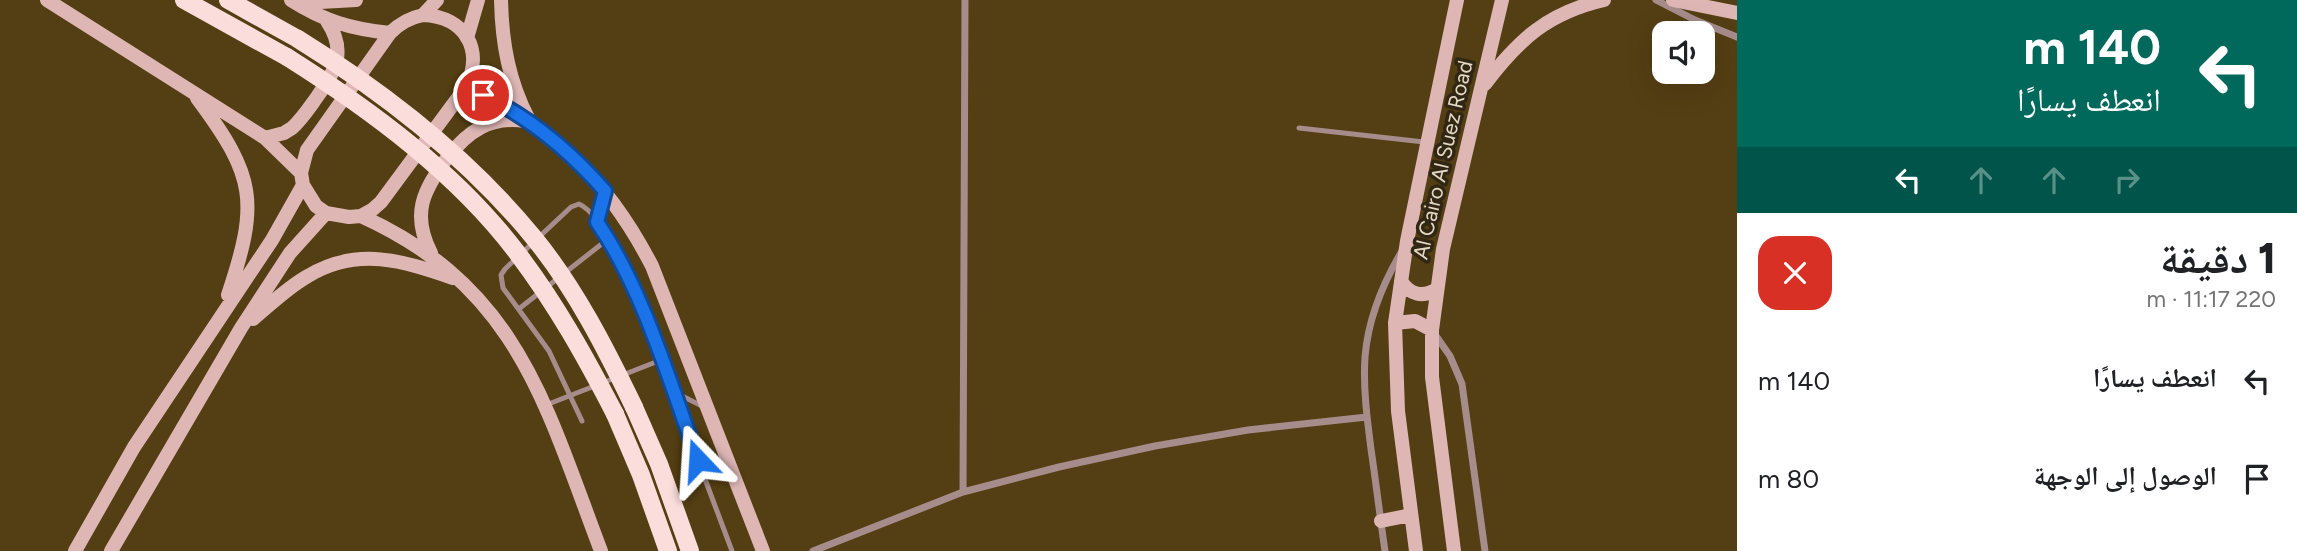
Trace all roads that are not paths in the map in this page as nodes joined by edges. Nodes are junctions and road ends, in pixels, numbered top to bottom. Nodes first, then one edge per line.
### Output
1 (47, 0) edge
2 (184, 0) edge
3 (228, 0) edge
4 (291, 0) edge
5 (298, 0) edge
6 (356, 0) edge
7 (438, 0) edge
8 (478, 0) edge
9 (502, 0) edge
10 (965, 0) edge
11 (1457, 0) edge
12 (1502, 0) edge
13 (1604, 0) edge
14 (1656, 0) edge
15 (1673, 0) edge
16 (1737, 13) edge
17 (423, 15) junction
18 (327, 20) junction
19 (390, 33) junction
20 (467, 37) junction
21 (1737, 37) edge
22 (466, 88) junction
23 (1480, 90) junction
24 (192, 91) junction
25 (530, 122) junction
26 (1299, 128) dead end
27 (265, 138) junction
28 (1428, 143) junction
29 (302, 179) junction
30 (605, 191) junction
31 (326, 213) junction
32 (361, 216) junction
33 (597, 222) junction
34 (608, 239) junction
35 (1407, 241) junction
36 (432, 255) junction
37 (462, 281) junction
38 (1401, 281) junction
39 (1437, 289) junction
40 (520, 309) junction
41 (221, 316) junction
42 (1395, 323) junction
43 (241, 328) junction
44 (1432, 330) junction
45 (661, 360) junction
46 (672, 391) junction
47 (571, 395) junction
48 (545, 405) junction
49 (707, 409) junction
50 (1367, 417) junction
51 (582, 421) dead end
52 (963, 492) junction
53 (1411, 515) junction
54 (1381, 521) junction
55 (75, 551) edge
56 (111, 551) edge
57 (601, 551) edge
58 (668, 551) edge
59 (690, 551) edge
60 (732, 551) edge
61 (763, 551) edge
62 (813, 551) edge
63 (1385, 551) edge
64 (1416, 551) edge
65 (1454, 551) edge
66 (1485, 551) edge

1 - 24 street
2 - 58 main road, bridge
3 - 59 main road, bridge
4 - 18 street
5 - 6 street
7 - 17 street
8 - 20 street
9 - 25 street
10 - 52 street
11 - 28 street, Al Cairo Al Suez Road
12 - 23 street, Al Cairo Al Suez Road
13 - 23 street
14 - 21 street
15 - 16 street
17 - 19 street
17 - 20 street
18 - 19 street
18 - 27 street
19 - 29 street
20 - 22 street
22 - 25 street
22 - 32 street
23 - 39 street, Al Cairo Al Suez Road
24 - 27 street
24 - 41 street
25 - 30 street
25 - 36 street
26 - 28 lane
27 - 29 street
28 - 35 street, Al Cairo Al Suez Road
29 - 31 street
29 - 41 street
30 - 33 lane
30 - 49 street
31 - 32 street
31 - 43 street
32 - 36 street
33 - 34 lane
33 - 40 lane
34 - 40 lane
34 - 45 lane
35 - 38 street, Al Cairo Al Suez Road
35 - 50 street, Al Cairo Al Suez Road
36 - 37 street
37 - 43 street
37 - 48 street
38 - 39 street
38 - 42 street, Al Cairo Al Suez Road
39 - 44 street, Al Cairo Al Suez Road
40 - 47 lane
41 - 55 street
42 - 44 street
42 - 53 street, Al Cairo Al Suez Road
43 - 56 street
44 - 65 street, Al Cairo Al Suez Road
44 - 66 street
45 - 46 lane
45 - 47 lane
46 - 49 lane
46 - 60 lane
47 - 48 lane
47 - 51 lane
48 - 57 street
49 - 61 street
50 - 52 street
50 - 54 street, Al Cairo Al Suez Road
52 - 62 street
53 - 54 street
53 - 64 street, Al Cairo Al Suez Road
54 - 63 street, Al Cairo Al Suez Road

